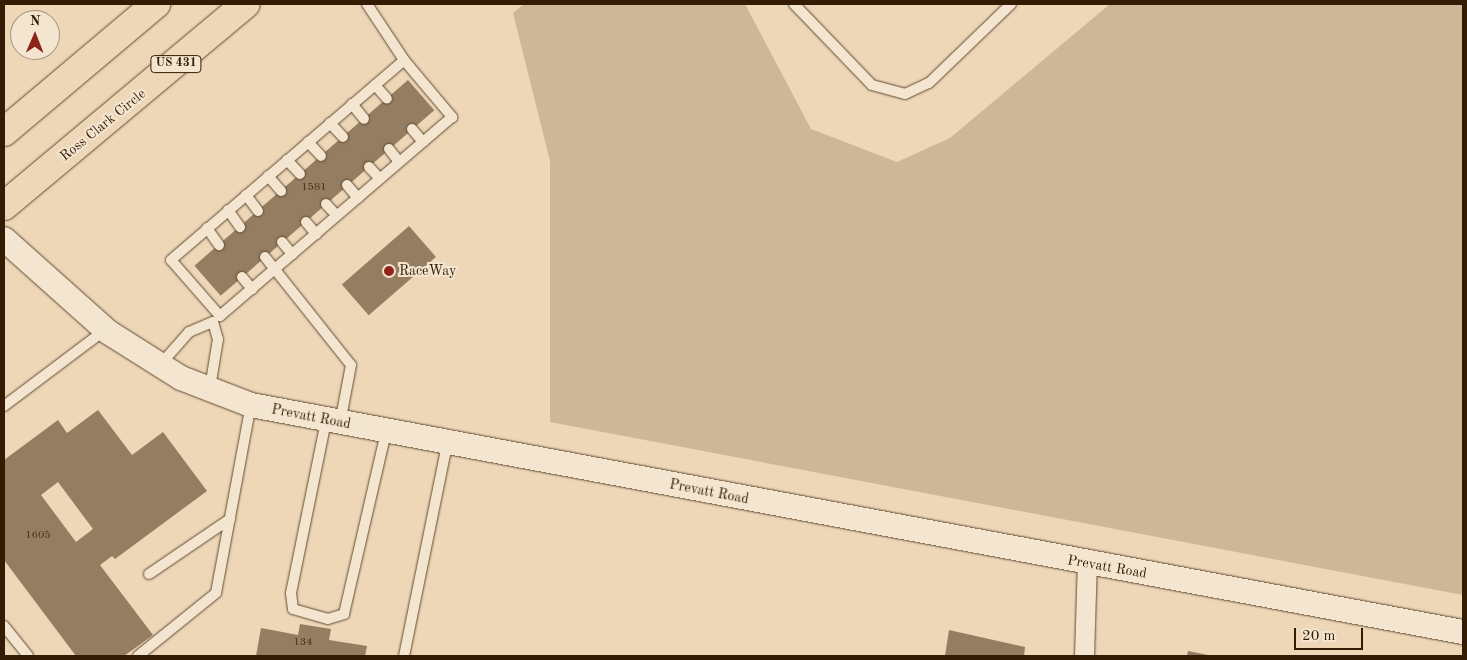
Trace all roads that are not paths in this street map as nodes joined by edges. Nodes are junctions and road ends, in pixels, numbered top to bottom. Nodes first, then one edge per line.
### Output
1 (156, 4) edge
2 (246, 4) edge
3 (367, 4) edge
4 (794, 4) edge
5 (1011, 4) edge
6 (404, 60) junction
7 (375, 85) junction
8 (386, 99) dead end
9 (352, 104) junction
10 (364, 119) dead end
11 (330, 123) junction
12 (412, 129) dead end
13 (4, 132) edge
14 (343, 137) dead end
15 (308, 142) junction
16 (423, 142) junction
17 (389, 149) dead end
18 (321, 156) dead end
19 (287, 160) junction
20 (400, 162) junction
21 (369, 167) dead end
22 (300, 174) dead end
23 (268, 176) junction
24 (380, 179) junction
25 (348, 185) dead end
26 (281, 191) dead end
27 (246, 195) junction
28 (358, 198) junction
29 (326, 204) dead end
30 (4, 206) edge
31 (228, 210) junction
32 (258, 211) dead end
33 (337, 216) junction
34 (306, 222) dead end
35 (240, 227) dead end
36 (207, 228) junction
37 (316, 234) junction
38 (4, 239) edge
39 (282, 242) dead end
40 (219, 245) dead end
41 (292, 254) junction
42 (265, 257) dead end
43 (274, 270) junction
44 (242, 277) dead end
45 (252, 289) junction
46 (217, 319) junction
47 (105, 330) junction
48 (160, 365) junction
49 (209, 389) junction
50 (251, 405) junction
51 (4, 406) edge
52 (333, 422) junction
53 (386, 432) junction
54 (447, 444) junction
55 (230, 519) junction
56 (1087, 563) junction
57 (149, 574) dead end
58 (4, 626) edge
59 (1463, 632) edge
60 (28, 656) edge
61 (138, 656) edge
62 (404, 656) edge
63 (1084, 656) edge

1 - 13 highway
2 - 30 highway, Ross Clark Circle / US 431
3 - 6 lane
4 - 5 lane
6 - 7 lane
6 - 16 lane
7 - 8 lane
7 - 9 lane
9 - 10 lane
9 - 11 lane
11 - 14 lane
11 - 15 lane
12 - 16 lane
15 - 18 lane
15 - 19 lane
16 - 20 lane
17 - 20 lane
19 - 22 lane
19 - 23 lane
20 - 24 lane
21 - 24 lane
23 - 26 lane
23 - 27 lane
24 - 28 lane
25 - 28 lane
27 - 31 lane
27 - 32 lane
28 - 33 lane
29 - 33 lane
31 - 35 lane
31 - 36 lane
33 - 37 lane
34 - 37 lane
36 - 40 lane
36 - 46 lane
37 - 41 lane
38 - 47 street, Prevatt Road
39 - 41 lane
41 - 43 lane
42 - 43 lane
43 - 45 lane
43 - 52 lane
44 - 45 lane
45 - 46 lane
46 - 48 lane
46 - 49 lane
47 - 48 street, Prevatt Road
47 - 51 lane
48 - 49 street, Prevatt Road
49 - 50 street, Prevatt Road
50 - 52 street, Prevatt Road
50 - 55 lane
52 - 53 street, Prevatt Road
52 - 53 lane
53 - 54 street, Prevatt Road
54 - 56 street, Prevatt Road
54 - 62 lane
55 - 57 lane
55 - 61 lane
56 - 59 street, Prevatt Road
56 - 63 street
58 - 60 lane

